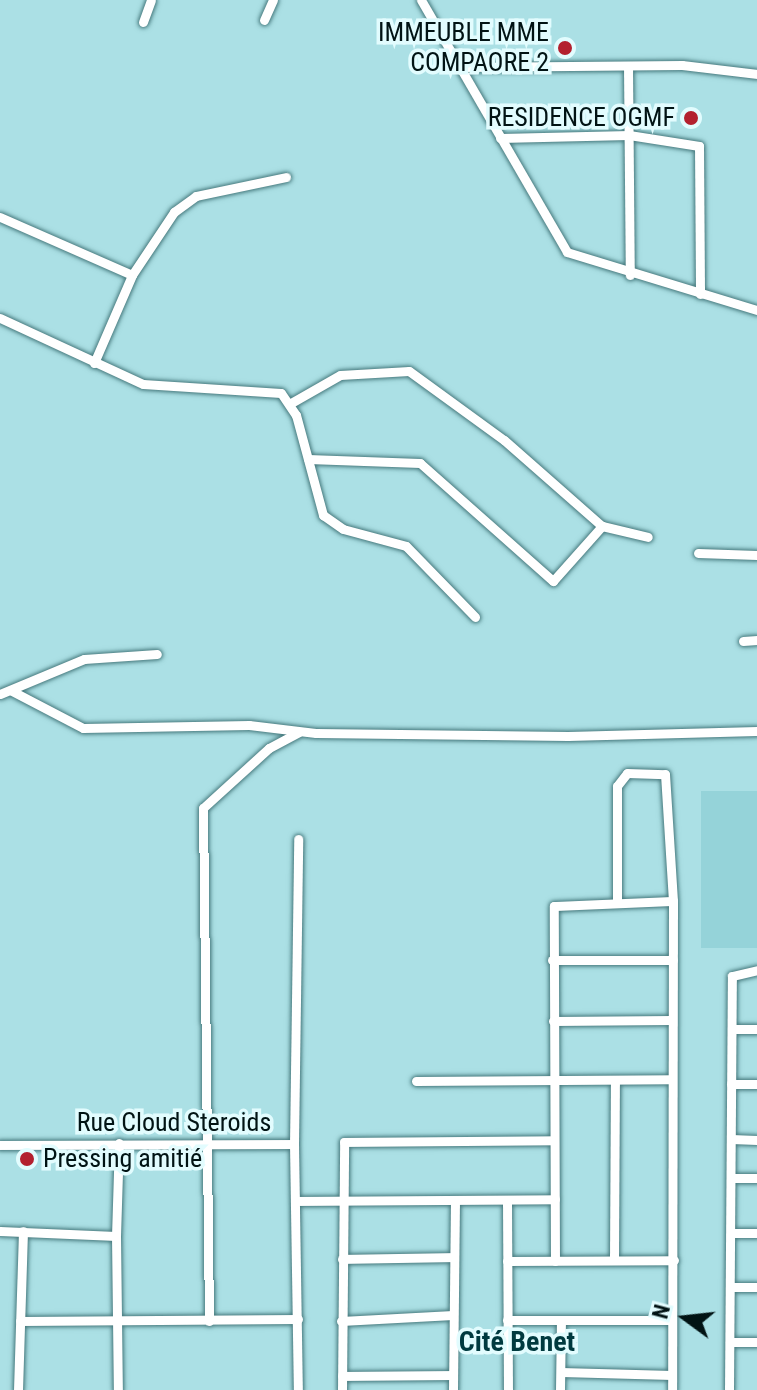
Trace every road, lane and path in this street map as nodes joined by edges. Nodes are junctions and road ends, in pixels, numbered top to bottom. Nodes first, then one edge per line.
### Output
1 (151, 0) edge
2 (273, 0) edge
3 (421, 0) edge
4 (264, 20) dead end
5 (143, 22) dead end
6 (628, 66) junction
7 (460, 67) junction
8 (757, 74) edge
9 (629, 135) junction
10 (500, 138) junction
11 (286, 177) dead end
12 (0, 217) edge
13 (132, 275) junction
14 (630, 275) junction
15 (700, 294) junction
16 (757, 310) edge
17 (0, 318) edge
18 (94, 363) junction
19 (291, 403) junction
20 (308, 459) junction
21 (602, 526) junction
22 (648, 537) dead end
23 (698, 553) dead end
24 (757, 555) edge
25 (475, 617) dead end
26 (757, 640) edge
27 (743, 641) dead end
28 (157, 654) dead end
29 (12, 691) junction
30 (0, 694) edge
31 (757, 731) edge
32 (299, 732) junction
33 (298, 839) dead end
34 (617, 901) junction
35 (673, 901) junction
36 (552, 960) junction
37 (673, 960) junction
38 (757, 970) edge
39 (672, 1020) junction
40 (553, 1021) junction
41 (732, 1029) junction
42 (757, 1029) edge
43 (553, 1079) junction
44 (672, 1079) junction
45 (416, 1081) dead end
46 (615, 1081) junction
47 (731, 1084) junction
48 (757, 1084) edge
49 (731, 1139) junction
50 (553, 1140) junction
51 (757, 1140) edge
52 (119, 1143) junction
53 (206, 1144) junction
54 (294, 1144) junction
55 (0, 1145) edge
56 (732, 1178) junction
57 (757, 1178) edge
58 (342, 1199) junction
59 (555, 1199) junction
60 (455, 1200) junction
61 (507, 1200) junction
62 (296, 1201) junction
63 (0, 1231) edge
64 (23, 1231) junction
65 (732, 1233) junction
66 (757, 1233) edge
67 (116, 1236) junction
68 (454, 1257) junction
69 (342, 1259) junction
70 (614, 1260) junction
71 (674, 1260) junction
72 (507, 1261) junction
73 (555, 1261) junction
74 (731, 1287) junction
75 (757, 1287) edge
76 (453, 1315) junction
77 (298, 1319) junction
78 (507, 1320) junction
79 (670, 1320) junction
80 (20, 1321) junction
81 (119, 1321) junction
82 (209, 1321) junction
83 (341, 1321) junction
84 (561, 1321) junction
85 (730, 1342) junction
86 (757, 1342) edge
87 (561, 1372) junction
88 (452, 1375) junction
89 (672, 1375) junction
90 (342, 1376) junction
91 (18, 1390) edge
92 (118, 1390) edge
93 (298, 1390) edge
94 (342, 1390) edge
95 (453, 1390) edge
96 (508, 1390) edge
97 (560, 1390) edge
98 (672, 1390) edge
99 (729, 1390) edge

1 - 5 street
2 - 4 street
3 - 7 street
6 - 7 street
6 - 8 street
6 - 9 street
7 - 10 street
9 - 10 street
9 - 14 street
9 - 15 street
10 - 14 street
11 - 13 street
12 - 13 street
13 - 18 street
14 - 15 street
15 - 16 street
17 - 18 street
18 - 19 street
19 - 20 street
19 - 21 street
20 - 21 street
20 - 25 street
21 - 22 street
23 - 24 street
26 - 27 street
28 - 29 street
29 - 30 street
29 - 32 street
31 - 32 street
32 - 53 street
33 - 54 street
34 - 35 street
34 - 35 street
34 - 36 street
35 - 37 street
36 - 37 street
36 - 40 street
37 - 39 street
38 - 41 street
39 - 40 street
39 - 44 street
40 - 43 street
41 - 42 street
41 - 47 street
43 - 45 street
43 - 46 street
43 - 50 street
44 - 46 street
44 - 71 street
46 - 70 street
47 - 48 street
47 - 49 street
49 - 51 street
49 - 56 street
50 - 58 street
50 - 59 street
52 - 53 street, Rue Cloud Steroids
52 - 55 street, Rue Cloud Steroids
52 - 67 street
53 - 54 street, Rue Cloud Steroids
53 - 82 street
54 - 62 street, Rue Cloud Steroids
56 - 57 street
56 - 65 street
58 - 60 street
58 - 62 street
58 - 69 street
59 - 61 street
59 - 73 street
60 - 61 street
60 - 68 street
61 - 72 street
62 - 77 street, Rue Cloud Steroids
63 - 64 street
64 - 67 street
64 - 80 street
65 - 66 street
65 - 74 street
67 - 81 street
68 - 69 street
68 - 76 street
69 - 83 street
70 - 71 street
70 - 73 street
71 - 79 street
72 - 73 street
72 - 78 street
74 - 75 street
74 - 85 street
76 - 83 street
76 - 88 street
77 - 82 street
77 - 93 street, Rue Cloud Steroids
78 - 84 street
78 - 96 street
79 - 84 street
79 - 89 street
80 - 81 street
80 - 91 street
81 - 82 street
81 - 92 street
83 - 90 street
84 - 87 street
85 - 86 street
85 - 99 street
87 - 89 street
87 - 97 street
88 - 90 street
88 - 95 street
89 - 98 street
90 - 94 street

